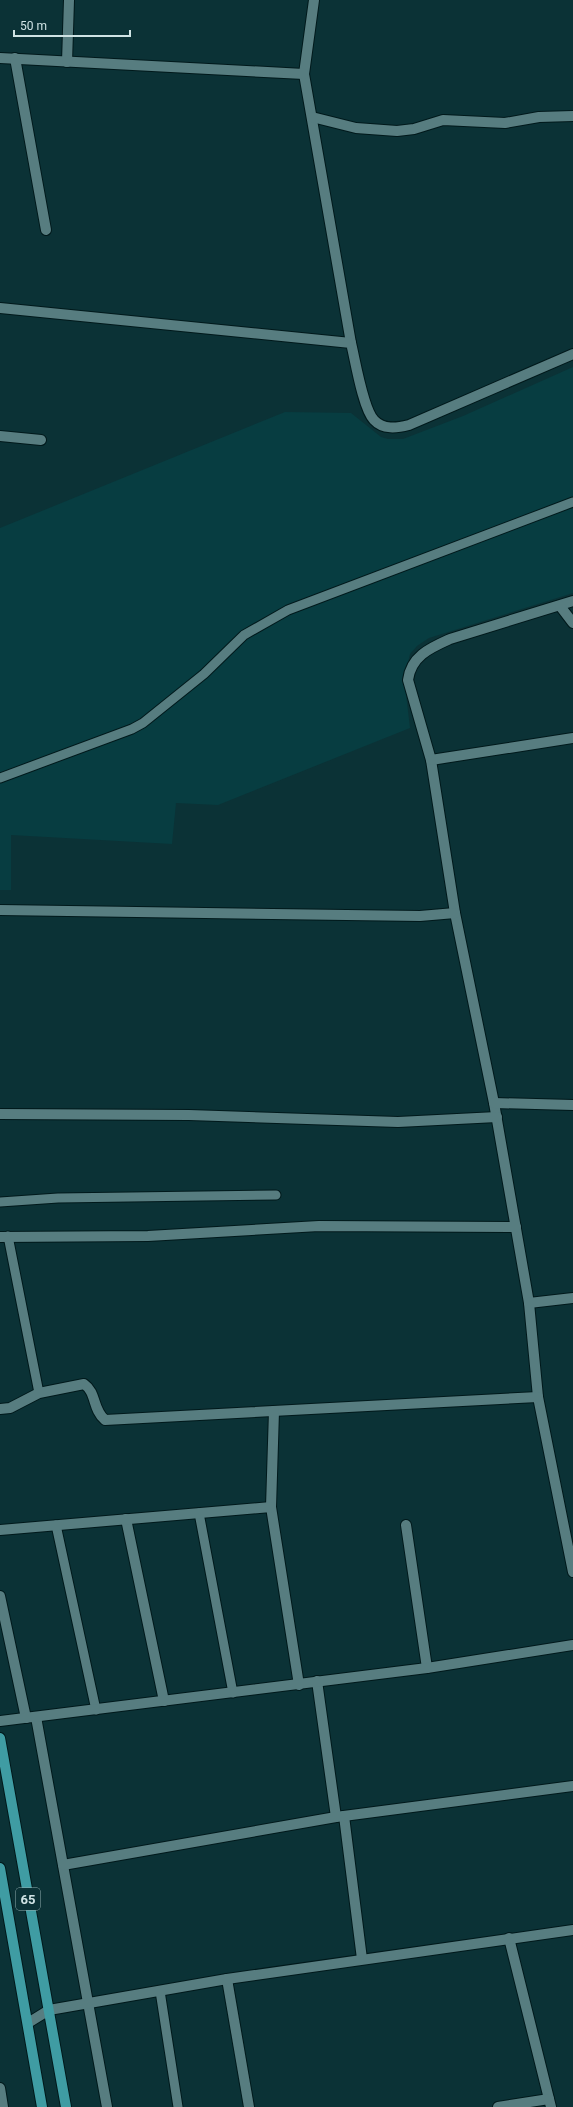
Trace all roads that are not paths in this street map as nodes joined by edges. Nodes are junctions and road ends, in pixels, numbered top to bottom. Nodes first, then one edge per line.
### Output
1 (69, 0) edge
2 (314, 0) edge
3 (0, 58) edge
4 (15, 58) junction
5 (67, 62) junction
6 (304, 74) junction
7 (573, 116) edge
8 (312, 117) junction
9 (46, 230) dead end
10 (0, 308) edge
11 (351, 343) junction
12 (573, 354) edge
13 (0, 436) edge
14 (42, 440) dead end
15 (573, 502) edge
16 (573, 601) edge
17 (560, 606) junction
18 (573, 623) edge
19 (573, 738) edge
20 (431, 760) junction
21 (0, 778) edge
22 (0, 910) edge
23 (455, 913) junction
24 (494, 1103) junction
25 (573, 1105) edge
26 (0, 1114) edge
27 (497, 1117) junction
28 (276, 1195) dead end
29 (0, 1202) edge
30 (516, 1227) junction
31 (4, 1236) edge
32 (573, 1298) edge
33 (529, 1303) junction
34 (39, 1393) junction
35 (538, 1397) junction
36 (0, 1410) edge
37 (274, 1411) junction
38 (271, 1507) junction
39 (199, 1513) junction
40 (126, 1519) junction
41 (56, 1525) junction
42 (406, 1525) dead end
43 (0, 1530) edge
44 (573, 1572) edge
45 (0, 1596) edge
46 (573, 1645) edge
47 (427, 1668) junction
48 (317, 1681) junction
49 (299, 1684) junction
50 (233, 1693) junction
51 (164, 1701) junction
52 (96, 1710) junction
53 (31, 1717) junction
54 (0, 1721) edge
55 (0, 1738) edge
56 (0, 1768) edge
57 (573, 1786) edge
58 (8, 1788) junction
59 (340, 1817) junction
60 (64, 1865) junction
61 (0, 1868) edge
62 (573, 1930) edge
63 (509, 1938) junction
64 (362, 1959) junction
65 (227, 1979) junction
66 (160, 1991) junction
67 (90, 2004) junction
68 (49, 2010) junction
69 (28, 2023) junction
70 (0, 2088) edge
71 (550, 2103) edge
72 (3, 2107) edge
73 (42, 2107) edge
74 (66, 2107) edge
75 (107, 2107) edge
76 (178, 2107) edge
77 (249, 2107) edge
78 (498, 2107) edge

1 - 5 street
2 - 6 street
3 - 4 street
4 - 5 street
4 - 9 street
5 - 6 street
6 - 8 street
7 - 8 street
8 - 11 street
10 - 11 street
11 - 12 street
13 - 14 street
15 - 21 lane
16 - 17 street
17 - 18 street
17 - 20 street
19 - 20 street
20 - 23 street
22 - 23 street
23 - 24 street
24 - 25 street
24 - 27 street
26 - 27 street
27 - 30 street
28 - 29 lane
30 - 31 street
30 - 33 street
31 - 34 lane
32 - 33 street
33 - 35 street
34 - 36 street
34 - 37 street
35 - 37 street
35 - 44 street
37 - 38 street
38 - 39 street
38 - 49 street
39 - 40 street
39 - 50 lane
40 - 41 street
40 - 51 street
41 - 43 street
41 - 52 lane
42 - 47 street
45 - 53 street
46 - 47 street
47 - 48 street
48 - 49 street
48 - 59 street
49 - 50 street
50 - 51 street
51 - 52 street
52 - 53 street
53 - 54 street
53 - 60 street
55 - 58 main road, 65
56 - 58 street
57 - 59 street
58 - 68 main road, 65
59 - 60 street
59 - 64 street
60 - 67 street
61 - 69 main road, 65
62 - 63 street
63 - 64 street
63 - 71 street
64 - 65 street
65 - 66 street
65 - 77 street
66 - 67 street
66 - 76 lane
67 - 68 street
67 - 75 street
68 - 69 street
68 - 74 main road, 65
69 - 73 main road, 65
70 - 72 street
71 - 78 street

